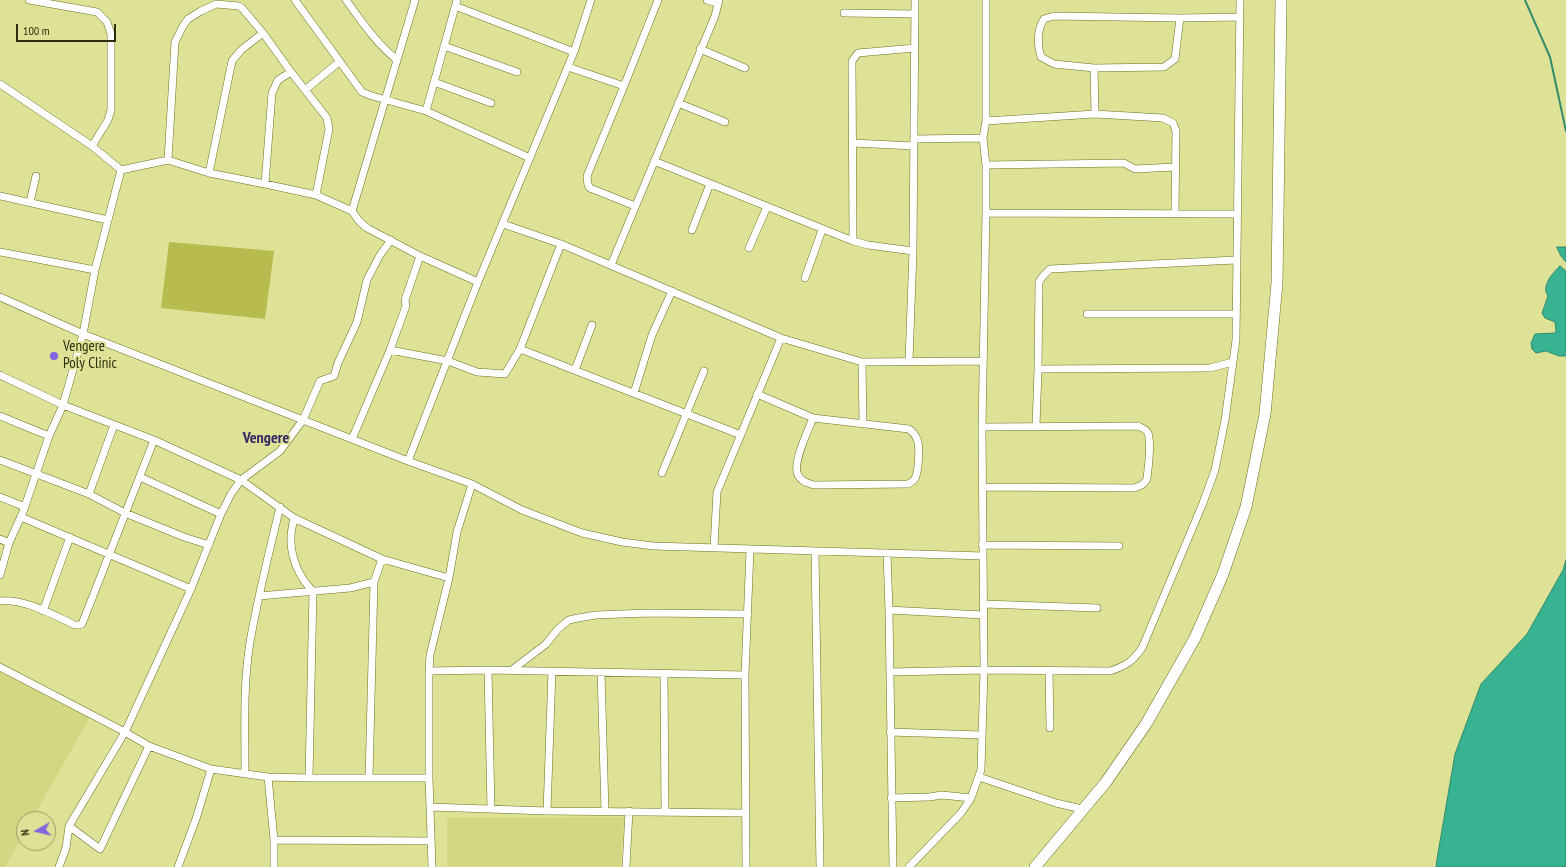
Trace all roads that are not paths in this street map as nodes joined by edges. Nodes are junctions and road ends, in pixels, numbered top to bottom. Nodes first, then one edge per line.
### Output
1 (29, 0) edge
2 (295, 0) edge
3 (346, 0) edge
4 (415, 0) edge
5 (591, 0) edge
6 (658, 0) edge
7 (707, 0) edge
8 (915, 0) edge
9 (986, 0) edge
10 (1240, 0) edge
11 (1281, 0) edge
12 (719, 2) edge
13 (456, 3) edge
14 (844, 13) dead end
15 (915, 14) junction
16 (1240, 16) junction
17 (1180, 18) junction
18 (263, 33) junction
19 (444, 46) junction
20 (915, 48) junction
21 (700, 49) junction
22 (574, 52) junction
23 (397, 60) junction
24 (339, 62) junction
25 (568, 67) junction
26 (745, 68) dead end
27 (1094, 68) junction
28 (291, 72) junction
29 (517, 72) dead end
30 (434, 82) junction
31 (1, 85) edge
32 (624, 86) junction
33 (305, 90) junction
34 (385, 100) junction
35 (491, 103) dead end
36 (678, 103) junction
37 (426, 112) junction
38 (1095, 114) junction
39 (986, 121) junction
40 (725, 122) dead end
41 (983, 138) junction
42 (914, 142) junction
43 (853, 143) junction
44 (92, 146) junction
45 (530, 158) junction
46 (168, 160) junction
47 (654, 161) junction
48 (986, 165) junction
49 (1175, 167) junction
50 (121, 170) junction
51 (209, 173) junction
52 (36, 176) dead end
53 (265, 184) junction
54 (710, 184) junction
55 (316, 195) junction
56 (0, 196) edge
57 (30, 202) junction
58 (635, 206) junction
59 (767, 207) junction
60 (352, 211) junction
61 (986, 213) junction
62 (1174, 213) junction
63 (1237, 214) junction
64 (108, 220) junction
65 (503, 224) junction
66 (692, 230) dead end
67 (822, 230) junction
68 (391, 240) junction
69 (853, 241) junction
70 (561, 244) junction
71 (749, 248) dead end
72 (914, 251) junction
73 (0, 252) edge
74 (420, 256) junction
75 (1236, 260) junction
76 (611, 265) junction
77 (95, 270) junction
78 (805, 278) dead end
79 (478, 282) junction
80 (672, 292) junction
81 (0, 297) edge
82 (1087, 314) dead end
83 (1236, 314) junction
84 (592, 325) dead end
85 (84, 334) junction
86 (781, 338) junction
87 (520, 349) junction
88 (390, 350) junction
89 (448, 361) junction
90 (909, 361) junction
91 (983, 361) junction
92 (862, 362) junction
93 (1233, 362) junction
94 (1038, 369) junction
95 (575, 370) junction
96 (704, 371) dead end
97 (0, 375) edge
98 (634, 393) junction
99 (758, 394) junction
100 (63, 405) junction
101 (686, 413) junction
102 (0, 416) edge
103 (813, 418) junction
104 (303, 420) junction
105 (863, 423) junction
106 (114, 425) junction
107 (982, 427) junction
108 (1036, 427) junction
109 (741, 435) junction
110 (49, 436) junction
111 (352, 439) junction
112 (154, 440) junction
113 (0, 460) edge
114 (408, 461) junction
115 (662, 473) dead end
116 (36, 475) junction
117 (140, 477) junction
118 (240, 480) junction
119 (472, 484) junction
120 (983, 487) junction
121 (89, 494) junction
122 (0, 497) edge
123 (25, 507) junction
124 (280, 507) junction
125 (125, 513) junction
126 (221, 514) junction
127 (21, 517) junction
128 (294, 518) junction
129 (70, 537) junction
130 (0, 539) edge
131 (9, 543) junction
132 (209, 545) junction
133 (982, 545) junction
134 (1119, 546) dead end
135 (714, 547) junction
136 (750, 550) junction
137 (815, 552) junction
138 (109, 553) junction
139 (887, 553) junction
140 (983, 556) junction
141 (382, 559) junction
142 (0, 575) edge
143 (449, 578) junction
144 (374, 582) junction
145 (191, 589) junction
146 (314, 591) junction
147 (259, 596) junction
148 (0, 601) edge
149 (984, 604) junction
150 (1097, 608) dead end
151 (889, 610) junction
152 (43, 611) junction
153 (748, 614) junction
154 (983, 615) junction
155 (0, 667) edge
156 (488, 670) junction
157 (512, 670) junction
158 (984, 670) junction
159 (1049, 670) junction
160 (429, 671) junction
161 (552, 671) junction
162 (601, 672) junction
163 (890, 672) junction
164 (664, 674) junction
165 (745, 675) junction
166 (1050, 728) dead end
167 (125, 732) junction
168 (890, 732) junction
169 (982, 735) junction
170 (149, 746) junction
171 (211, 769) junction
172 (245, 773) junction
173 (268, 777) junction
174 (979, 777) junction
175 (309, 778) junction
176 (369, 778) junction
177 (429, 778) junction
178 (891, 798) junction
179 (971, 798) junction
180 (430, 807) junction
181 (491, 809) junction
182 (1082, 809) junction
183 (547, 811) junction
184 (605, 811) junction
185 (629, 812) junction
186 (665, 812) junction
187 (745, 813) junction
188 (69, 826) junction
189 (274, 840) junction
190 (430, 841) junction
191 (60, 867) edge
192 (178, 867) edge
193 (274, 867) edge
194 (432, 867) edge
195 (626, 867) edge
196 (746, 867) edge
197 (820, 867) edge
198 (893, 867) edge
199 (909, 867) edge
200 (1035, 867) edge

1 - 44 street
2 - 24 street
3 - 23 street
4 - 23 street
5 - 22 street
6 - 32 street
7 - 12 street
8 - 15 street
9 - 39 street
10 - 16 street
11 - 182 main road
12 - 21 street
13 - 19 street
13 - 22 street
14 - 15 street
15 - 20 street
16 - 17 street
16 - 63 street
17 - 27 street
17 - 27 street
18 - 28 street
18 - 46 street
18 - 51 street
19 - 29 street
19 - 30 street
20 - 42 street
20 - 43 street
21 - 26 street
21 - 36 street
22 - 25 street
23 - 34 street
24 - 33 street
24 - 34 street
25 - 32 street
25 - 45 street
27 - 38 street
28 - 33 street
28 - 53 street
30 - 35 street
30 - 37 street
31 - 44 street
32 - 58 street
33 - 55 street
34 - 37 street
34 - 60 street
36 - 40 street
36 - 47 street
37 - 45 street
38 - 39 street
38 - 49 street
39 - 41 street
41 - 42 street
41 - 48 street
42 - 43 street
42 - 72 street
43 - 69 street
44 - 50 street
45 - 65 street
46 - 50 street
46 - 51 street
47 - 54 street
47 - 58 street
48 - 49 street
48 - 61 street
49 - 62 street
50 - 64 street
51 - 53 street
52 - 57 street
53 - 55 street
54 - 59 street
54 - 66 street
55 - 60 street
56 - 57 street
57 - 64 street
58 - 76 street
59 - 67 street
59 - 71 street
60 - 68 street
61 - 62 street
61 - 91 street
62 - 63 street
63 - 75 street
64 - 77 street
65 - 70 street
65 - 79 street
67 - 69 street
67 - 78 street
68 - 74 street
68 - 104 street
69 - 72 street
70 - 76 street
70 - 87 street
72 - 90 street
73 - 77 street
74 - 79 street
74 - 88 street
75 - 83 street
75 - 94 street
76 - 80 street
77 - 85 street
79 - 89 street
80 - 86 street
80 - 98 street
81 - 85 street
82 - 83 street
83 - 93 street
84 - 95 street
85 - 100 street
85 - 104 street
86 - 92 street
86 - 99 street
87 - 89 street
87 - 95 street
88 - 89 street
88 - 111 street
89 - 114 street
90 - 91 street
90 - 92 street
91 - 107 street
92 - 105 street
93 - 94 street
93 - 159 street
94 - 108 street
95 - 98 street
96 - 101 street
97 - 100 street
98 - 101 street
99 - 103 street
99 - 109 street
100 - 106 street
100 - 110 street
101 - 109 street
101 - 115 street
102 - 110 street
103 - 105 street
103 - 105 street
104 - 111 street
104 - 118 street
106 - 112 street
106 - 121 street
107 - 108 street
107 - 120 street
108 - 120 street
109 - 135 street
110 - 116 street
111 - 114 street
112 - 117 street
112 - 118 street
113 - 116 street
114 - 119 street
116 - 121 street
116 - 123 street
117 - 125 street
117 - 126 street
118 - 124 street
118 - 126 street
119 - 135 street
119 - 143 street
120 - 133 street
121 - 125 street
122 - 123 street
123 - 127 street
124 - 128 street
124 - 147 street
125 - 132 street
125 - 138 street
126 - 132 street
127 - 129 street
127 - 131 street
128 - 141 street
128 - 146 street
129 - 138 street
129 - 152 street
130 - 131 street
131 - 142 street
132 - 145 street
133 - 134 street
133 - 140 street
135 - 136 street
136 - 137 street
136 - 153 street
137 - 139 street
137 - 197 street
138 - 145 street
138 - 152 street
139 - 140 street
139 - 151 street
140 - 149 street
141 - 143 street
141 - 144 street
143 - 160 street
144 - 146 street
144 - 176 street
145 - 167 street
146 - 147 street
146 - 175 street
147 - 172 street
148 - 152 street
149 - 150 street
149 - 154 street
151 - 154 street
151 - 163 street
153 - 157 street
153 - 165 street
154 - 158 street
155 - 167 street
156 - 157 street
156 - 160 street
156 - 181 street
157 - 161 street
158 - 159 street
158 - 163 street
158 - 169 street
159 - 166 street
160 - 177 street
161 - 162 street
161 - 183 street
162 - 164 street
162 - 184 street
163 - 168 street
164 - 165 street
164 - 186 street
165 - 187 street
167 - 170 street
167 - 188 street
168 - 169 street
168 - 178 street
169 - 174 street
170 - 171 street
170 - 188 street
171 - 172 street
171 - 192 street
172 - 173 street
173 - 175 street
173 - 189 street
174 - 179 street
174 - 182 street
175 - 176 street
176 - 177 street
177 - 180 street
178 - 179 street
178 - 198 street
179 - 199 street
180 - 181 street
180 - 190 street
181 - 183 street
182 - 200 main road
183 - 184 street
184 - 185 street
185 - 186 street
185 - 195 street
186 - 187 street
187 - 196 street
188 - 191 street
189 - 190 street
189 - 193 street
190 - 194 street

